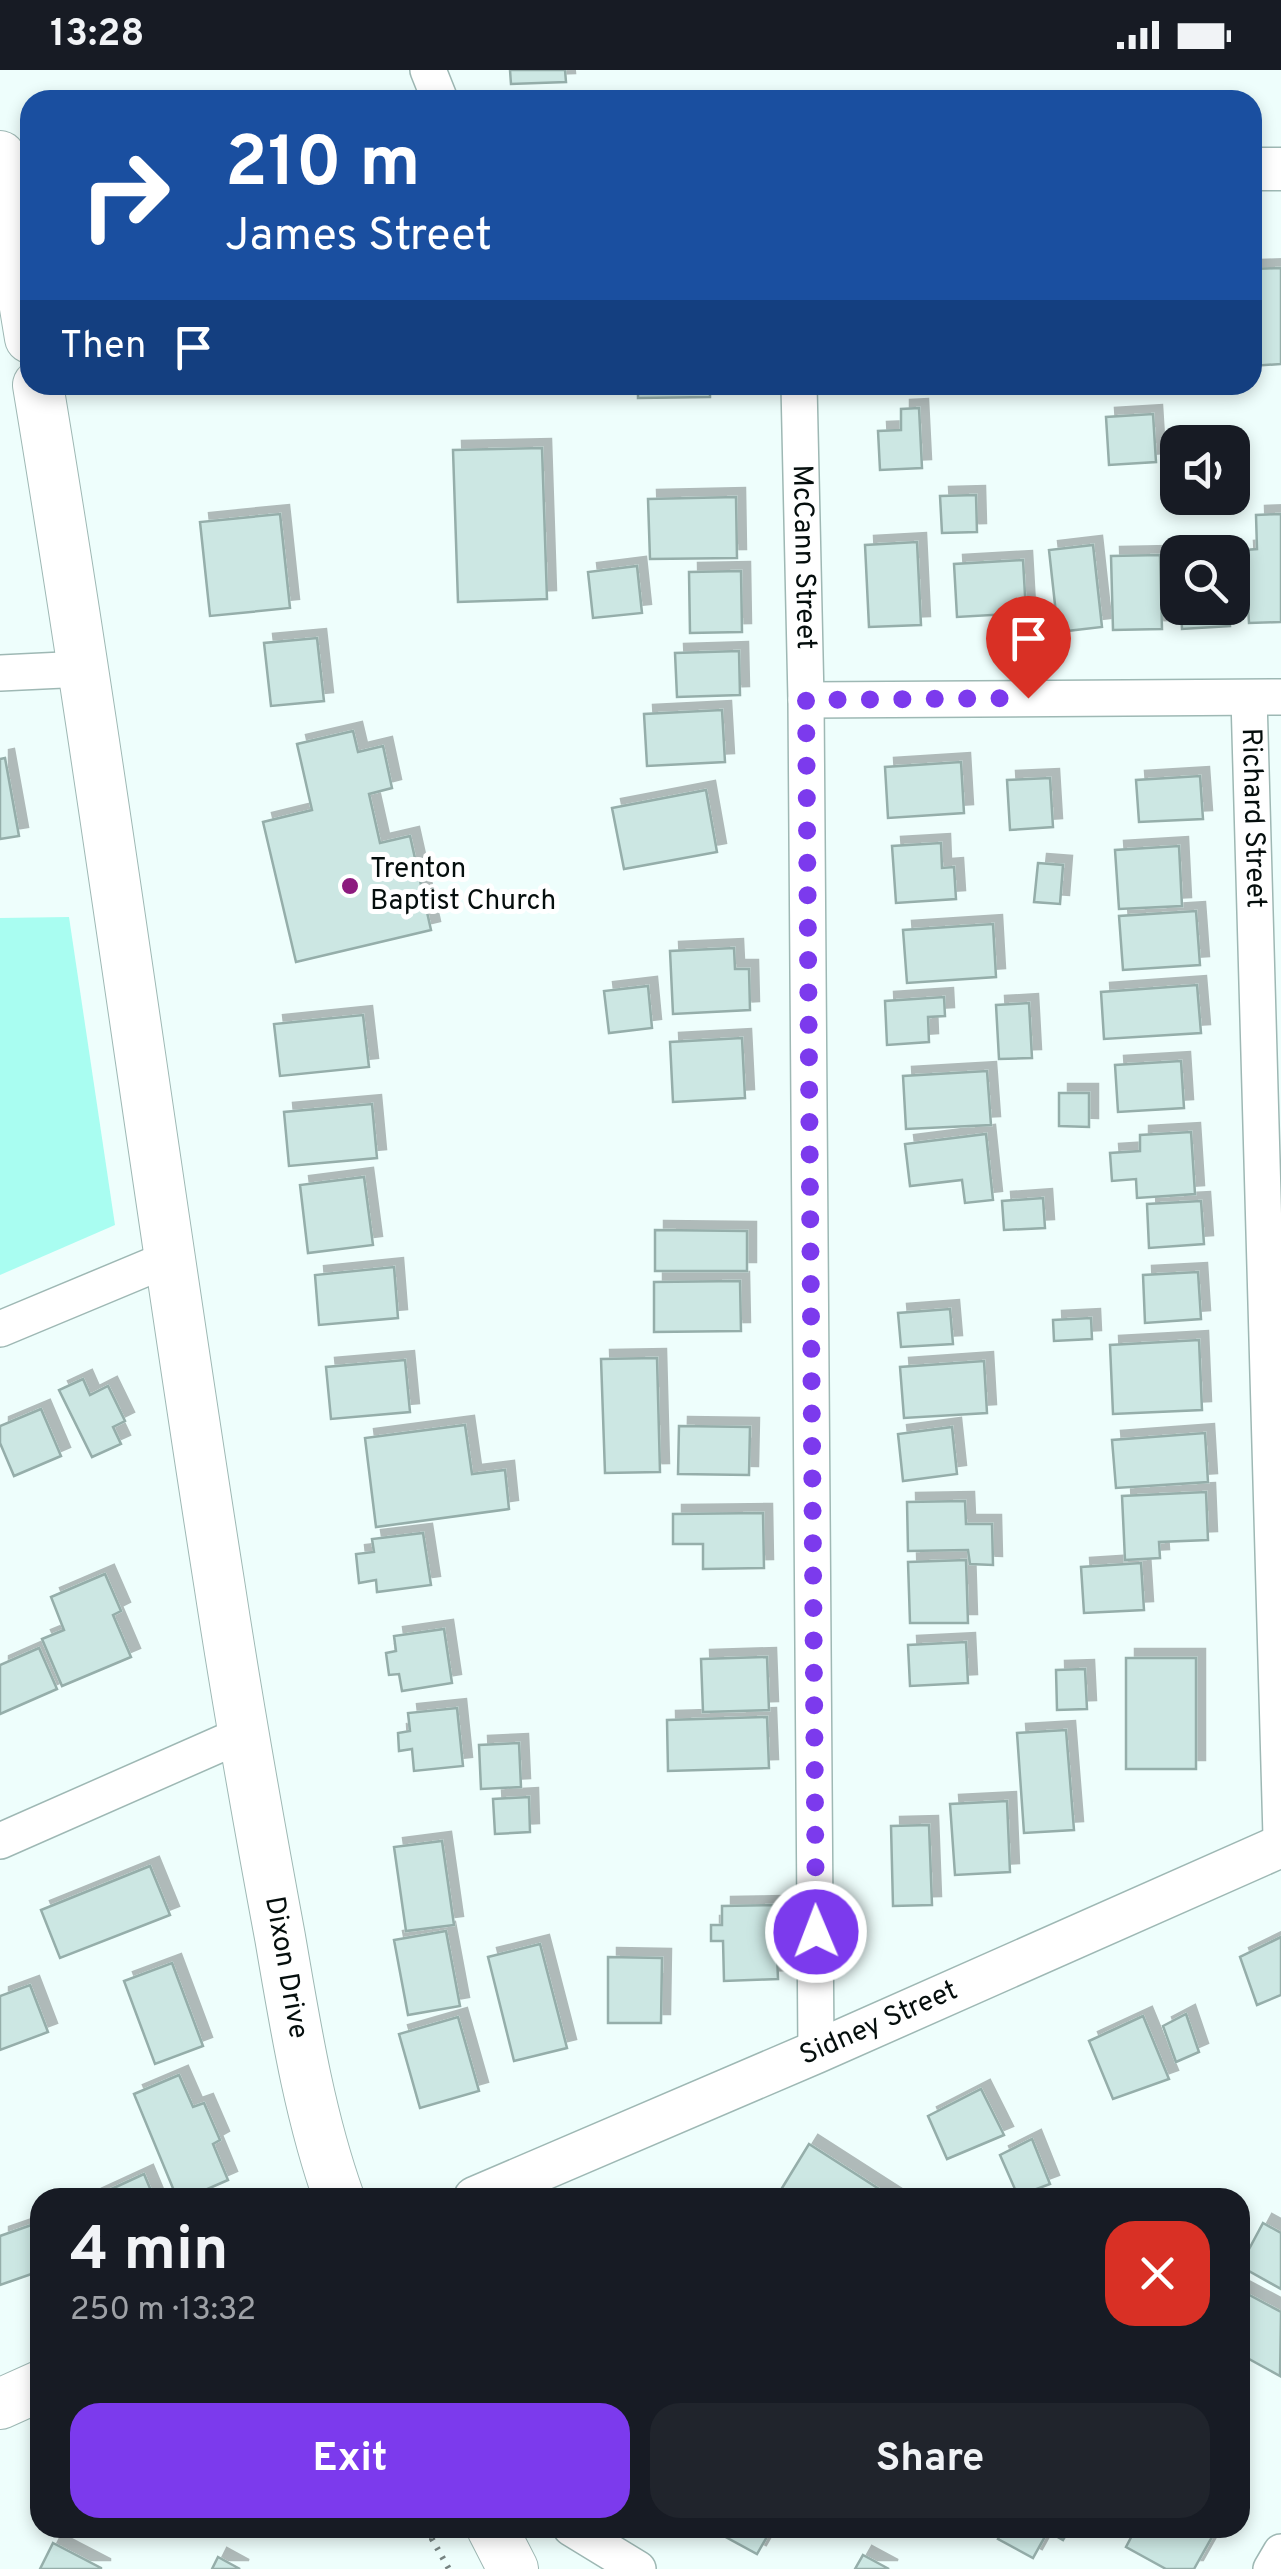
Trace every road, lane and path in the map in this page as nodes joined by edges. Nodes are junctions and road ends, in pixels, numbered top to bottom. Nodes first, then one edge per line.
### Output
1 (9, 190) edge
2 (20, 268) edge
3 (40, 395) edge
4 (799, 395) edge
5 (84, 669) junction
6 (0, 673) edge
7 (1265, 697) edge
8 (806, 700) junction
9 (168, 1258) junction
10 (0, 1329) edge
11 (242, 1734) junction
12 (1281, 1837) edge
13 (0, 1842) edge
14 (1281, 1846) edge
15 (816, 2052) junction
16 (335, 2188) edge
17 (498, 2188) edge
18 (30, 2390) edge
19 (0, 2404) edge
20 (432, 2538) edge
21 (497, 2538) edge
22 (587, 2538) edge
23 (1281, 2552) edge
24 (449, 2569) edge
25 (512, 2569) edge
26 (638, 2569) edge
27 (1272, 2569) edge

1 - 2 main road
3 - 5 main road, Dixon Drive
4 - 8 street, McCann Street
5 - 6 street
5 - 9 main road, Dixon Drive
7 - 8 street
7 - 12 street, Richard Street
8 - 15 street, McCann Street
9 - 10 street
9 - 11 main road, Dixon Drive
11 - 13 street
11 - 16 main road, Dixon Drive
14 - 15 street, Sidney Street
15 - 17 street, Sidney Street
18 - 19 main road
20 - 24 path
21 - 25 main road
22 - 26 street
23 - 27 street

